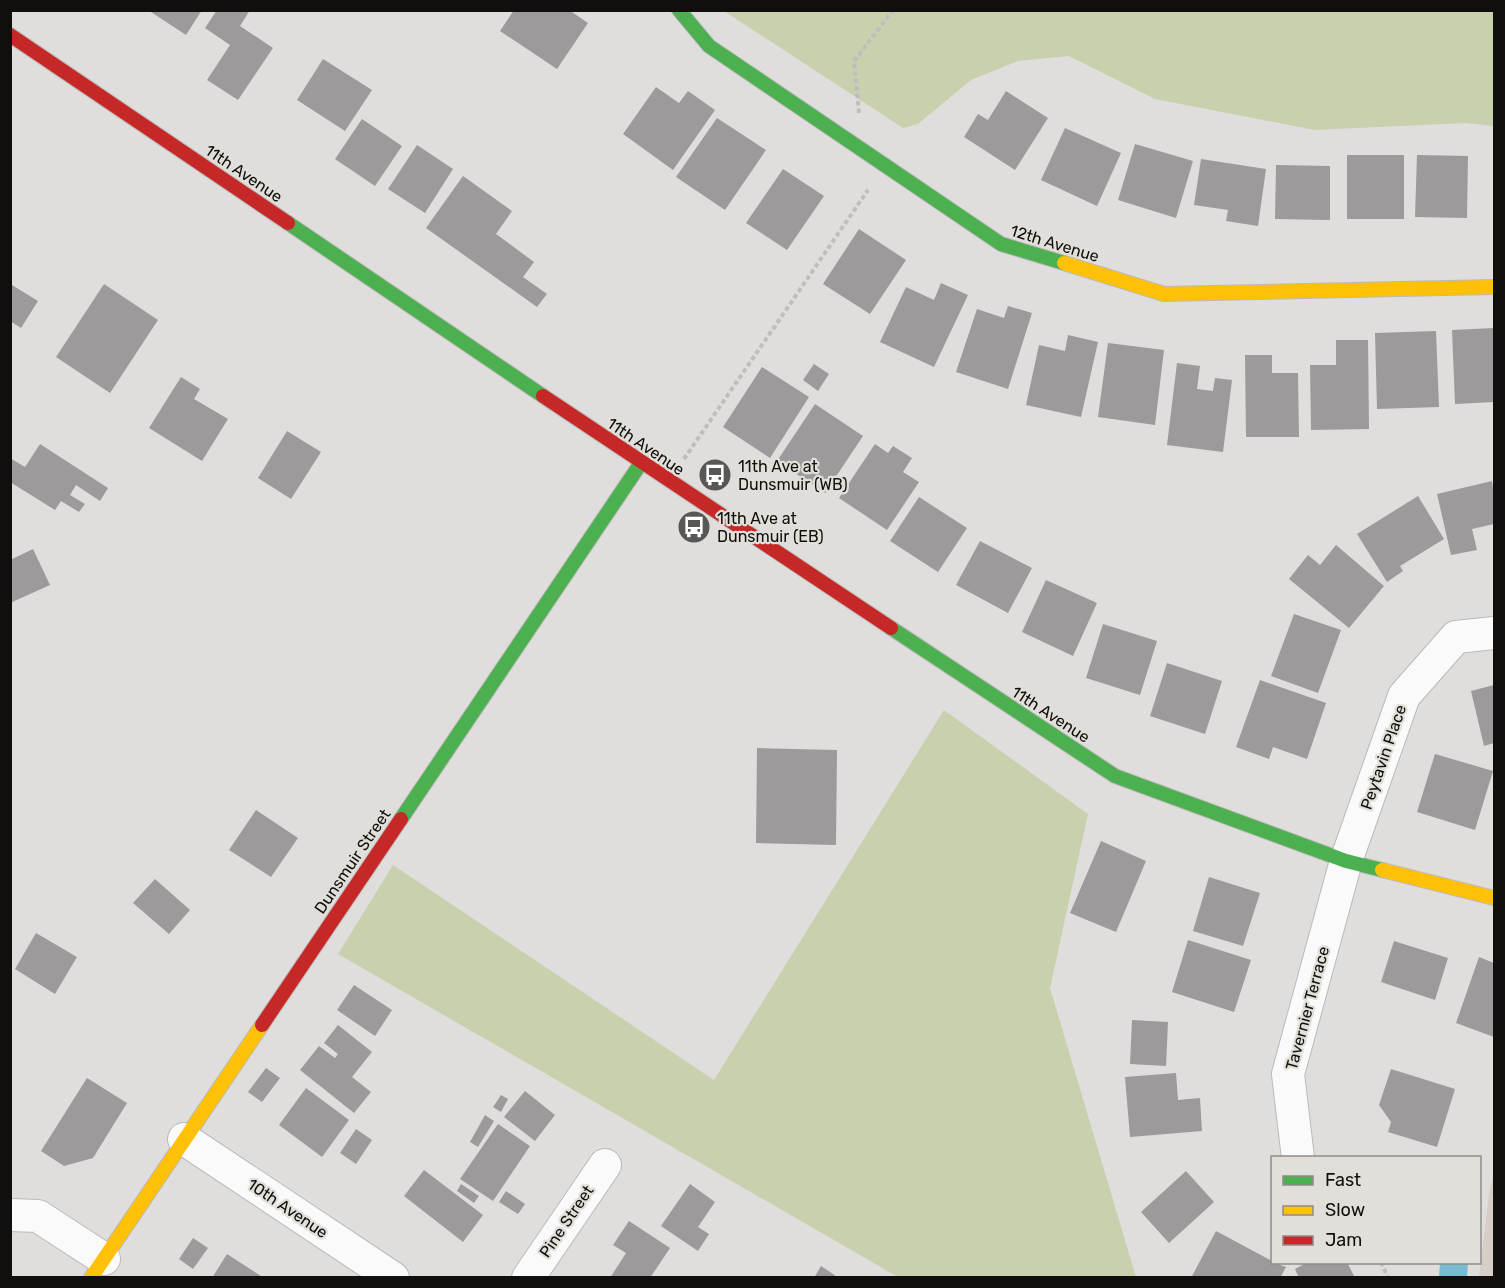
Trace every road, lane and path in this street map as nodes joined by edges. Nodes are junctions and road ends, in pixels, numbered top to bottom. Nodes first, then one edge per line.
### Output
1 (679, 10) edge
2 (893, 10) edge
3 (10, 35) edge
4 (860, 115) dead end
5 (885, 166) junction
6 (1494, 287) edge
7 (641, 463) junction
8 (669, 482) junction
9 (1494, 633) edge
10 (1346, 861) junction
11 (1494, 898) edge
12 (184, 1138) junction
13 (1298, 1156) edge
14 (605, 1165) dead end
15 (10, 1215) edge
16 (1381, 1264) edge
17 (97, 1268) edge
18 (393, 1278) edge
19 (528, 1278) edge
20 (1388, 1278) edge

1 - 5 street, 12th Avenue
2 - 4 path
3 - 7 street, 11th Avenue
5 - 6 street, 12th Avenue
5 - 8 path
7 - 8 street, 11th Avenue
7 - 12 street, Dunsmuir Street
8 - 10 street, 11th Avenue
9 - 10 street, Peytavin Place
10 - 11 street, 11th Avenue
10 - 13 street, Tavernier Terrace
12 - 17 street, Dunsmuir Street
12 - 18 street, 10th Avenue
14 - 19 street, Pine Street
15 - 17 street
16 - 20 path

